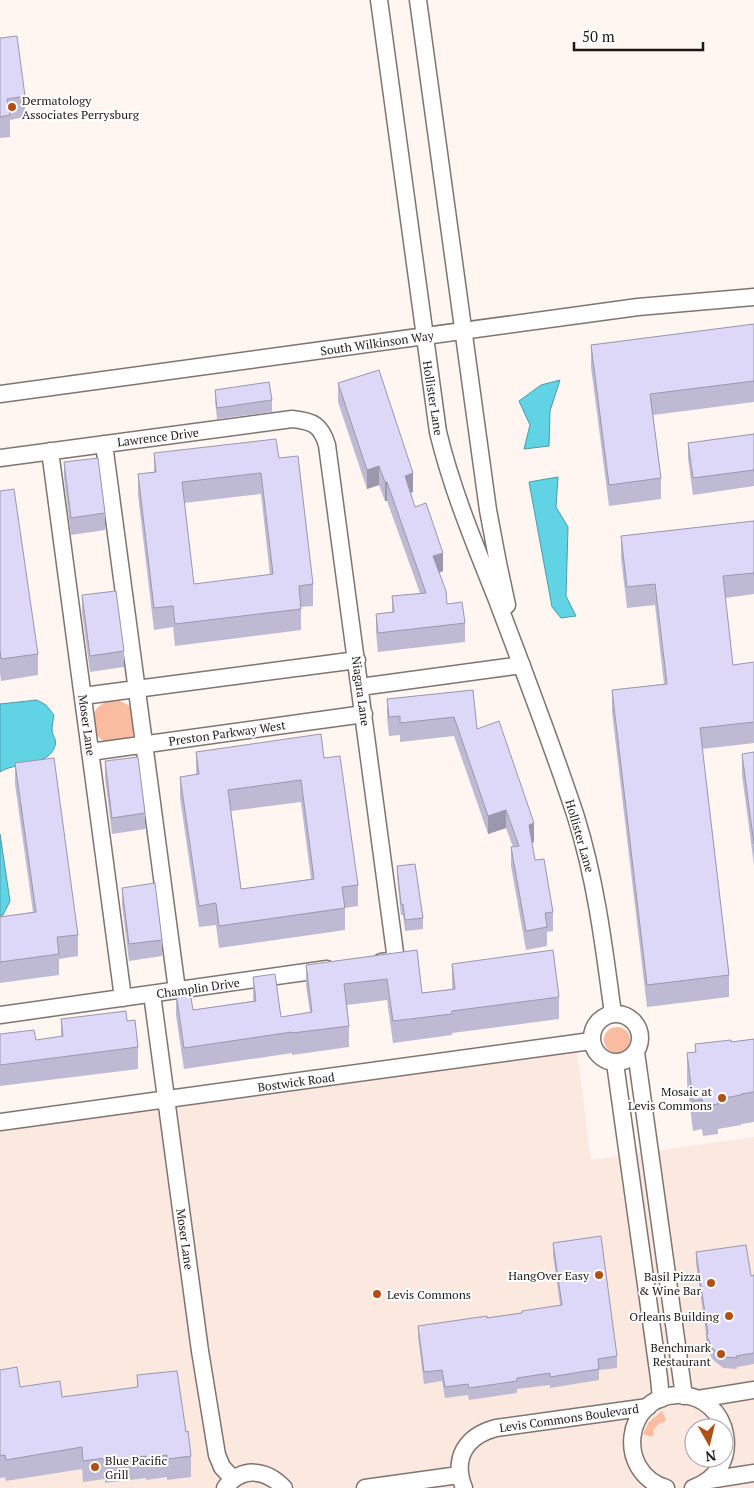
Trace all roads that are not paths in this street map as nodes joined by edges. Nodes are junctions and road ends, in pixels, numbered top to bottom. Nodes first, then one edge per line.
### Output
1 (379, 0) edge
2 (418, 0) edge
3 (754, 296) edge
4 (463, 331) junction
5 (424, 336) junction
6 (0, 394) edge
7 (316, 425) joint
8 (104, 444) junction
9 (50, 451) junction
10 (0, 458) edge
11 (356, 660) junction
12 (522, 665) junction
13 (360, 687) junction
14 (137, 689) junction
15 (83, 696) junction
16 (364, 714) junction
17 (144, 744) junction
18 (90, 752) junction
19 (368, 964) edge
20 (339, 968) edge
21 (178, 990) junction
22 (152, 994) junction
23 (123, 998) junction
24 (613, 1014) junction
25 (0, 1015) edge
26 (591, 1041) junction
27 (636, 1052) junction
28 (615, 1063) junction
29 (166, 1099) junction
30 (0, 1122) edge
31 (754, 1390) edge
32 (691, 1397) junction
33 (654, 1403) junction
34 (754, 1473) edge
35 (462, 1481) edge
36 (229, 1483) edge
37 (698, 1486) edge
38 (284, 1488) edge
39 (365, 1488) edge
40 (659, 1488) edge

1 - 5 street, Hollister Lane
2 - 4 street, Hollister Lane
3 - 4 street, South Wilkinson Way
4 - 5 street, South Wilkinson Way
4 - 12 street, Hollister Lane
5 - 6 street, South Wilkinson Way
5 - 12 street, Hollister Lane
7 - 8 street, Lawrence Drive
7 - 11 street, Niagara Lane
8 - 9 street, Lawrence Drive
8 - 14 street
9 - 10 street, Lawrence Drive
9 - 15 street, Moser Lane
11 - 13 street, Niagara Lane
11 - 14 street
12 - 13 street
12 - 24 street, Hollister Lane
13 - 16 street, Niagara Lane
14 - 15 street
14 - 17 street
15 - 18 street, Moser Lane
16 - 17 street, Preston Parkway West
16 - 19 street, Niagara Lane
17 - 18 street, Preston Parkway West
17 - 21 street
18 - 23 street, Moser Lane
20 - 21 street, Champlin Drive
21 - 22 street, Champlin Drive
22 - 23 street, Champlin Drive
22 - 29 street, Moser Lane
23 - 25 street, Champlin Drive
24 - 26 street
24 - 27 street
26 - 28 street
26 - 29 street, Bostwick Road
27 - 28 street
27 - 32 street
28 - 33 street
29 - 30 street, Bostwick Road
29 - 36 street, Moser Lane
31 - 32 street, Levis Commons Boulevard
32 - 33 street, Levis Commons Boulevard
32 - 37 street
33 - 35 street, Levis Commons Boulevard
33 - 40 street, Levis Commons Boulevard
34 - 37 street
35 - 39 street, Levis Commons Boulevard
36 - 38 street

